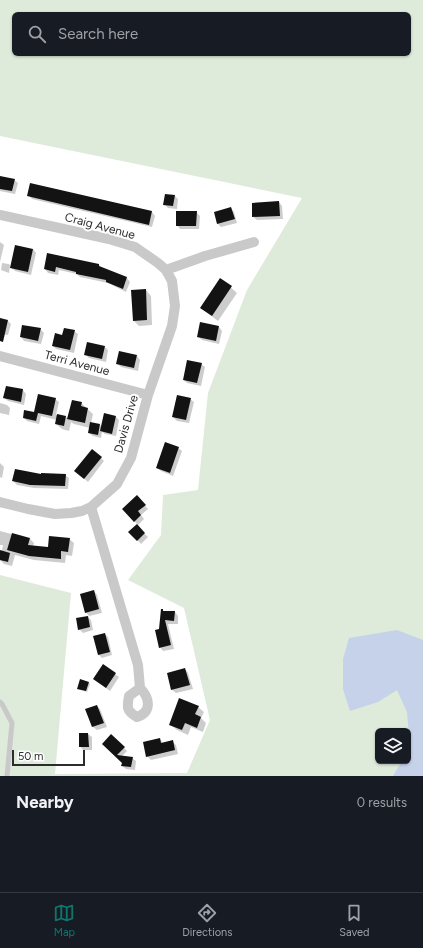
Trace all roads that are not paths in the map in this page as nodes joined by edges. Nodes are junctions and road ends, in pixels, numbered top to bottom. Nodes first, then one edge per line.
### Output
1 (0, 216) edge
2 (254, 242) dead end
3 (166, 270) junction
4 (0, 356) edge
5 (148, 395) junction
6 (0, 502) edge
7 (91, 507) junction
8 (140, 688) dead end
9 (0, 702) edge
10 (7, 776) edge

1 - 3 street, Craig Avenue
2 - 3 street
3 - 5 street, Davis Drive
4 - 5 street, Terri Avenue
5 - 7 street, Davis Drive
6 - 7 street
7 - 8 street
9 - 10 lane

